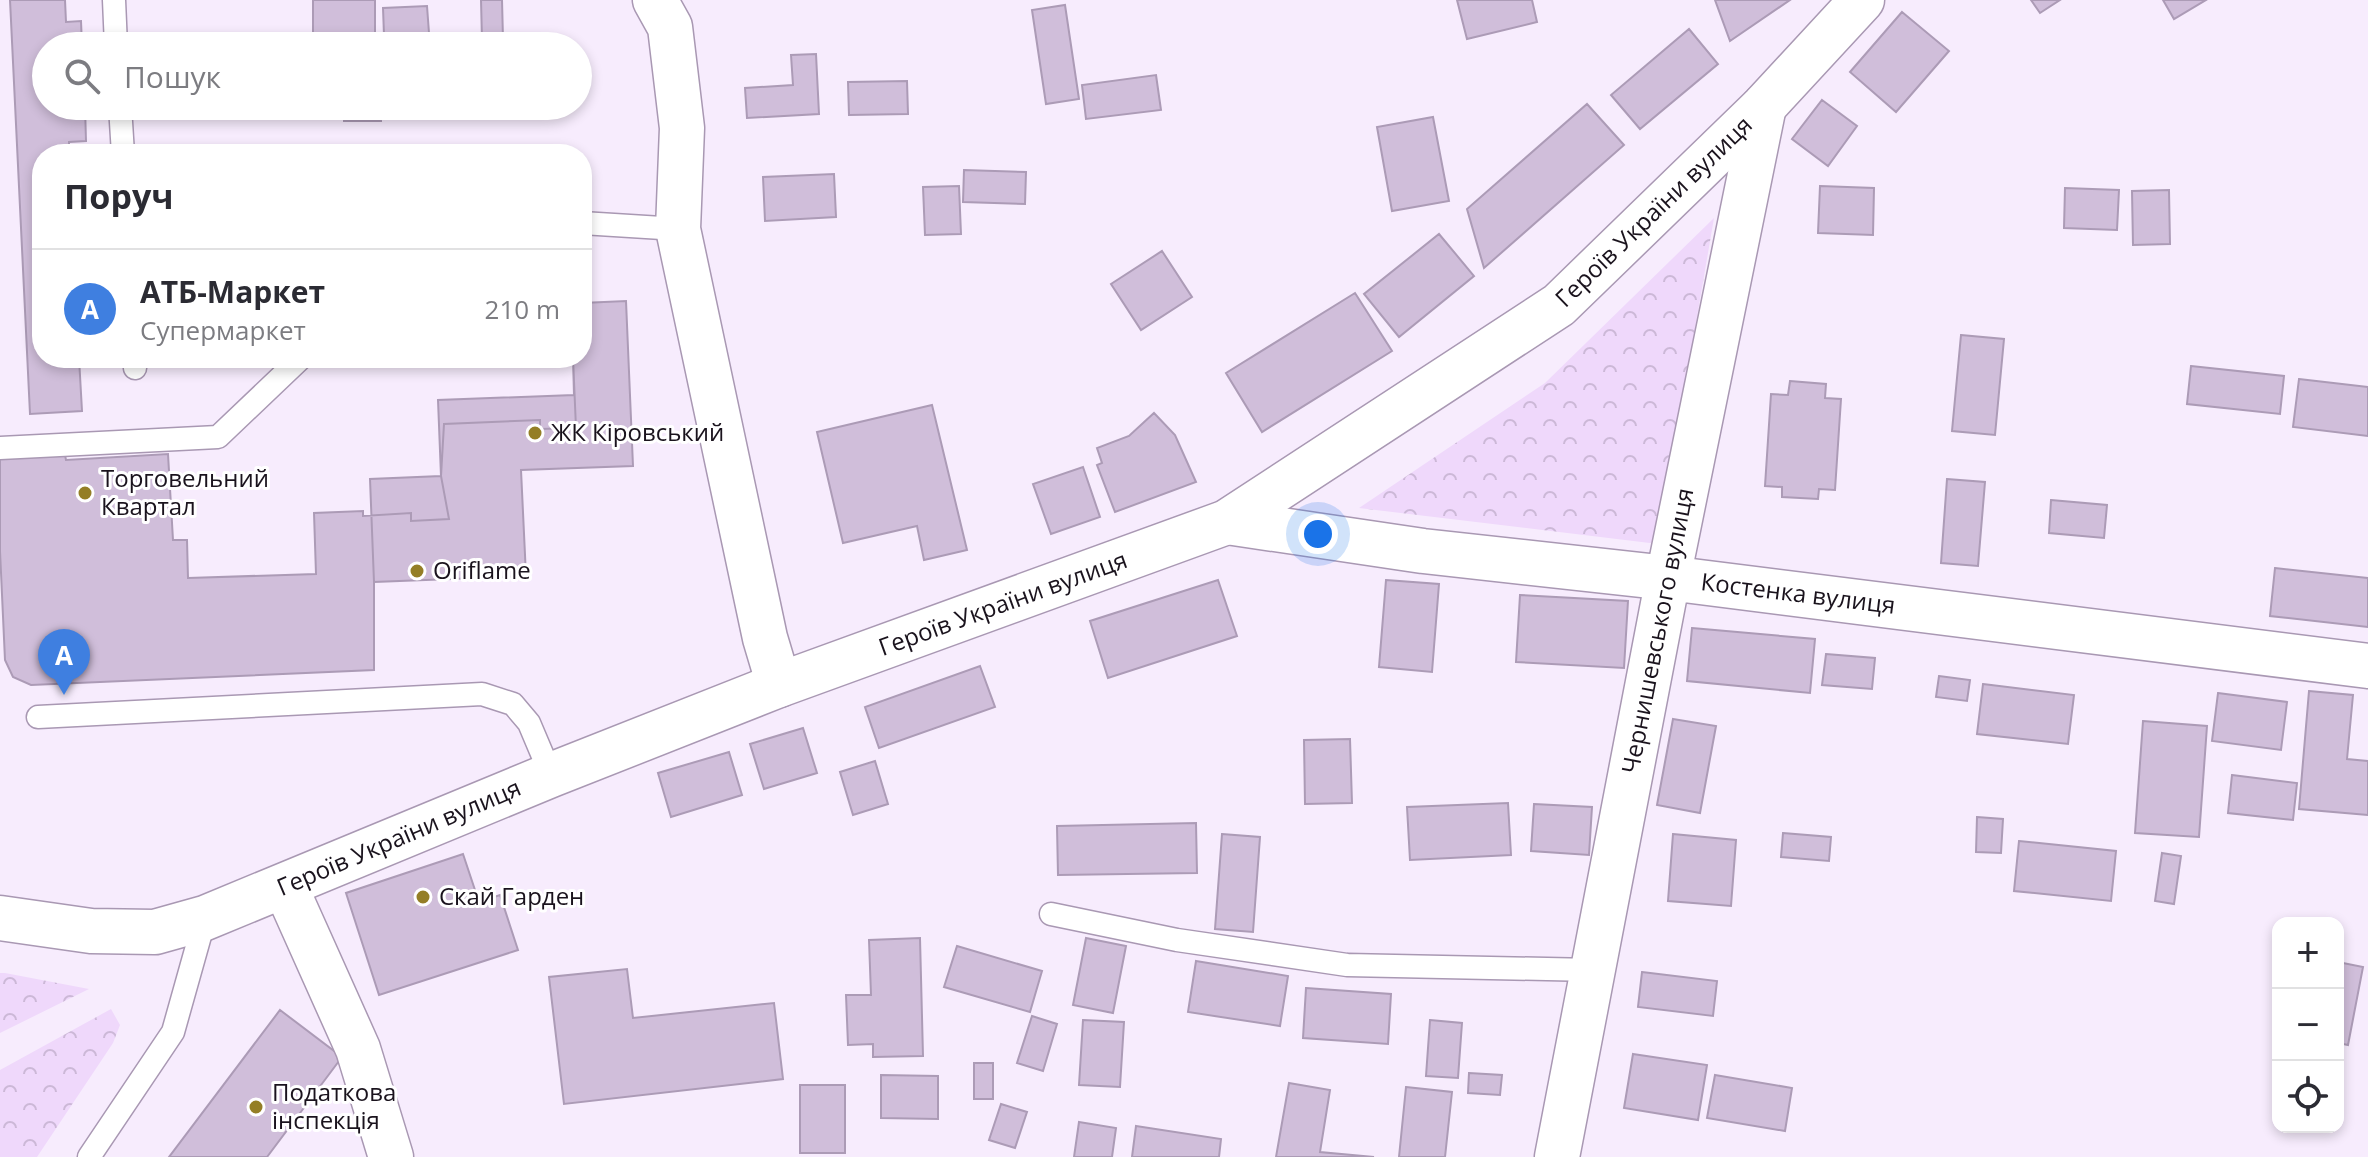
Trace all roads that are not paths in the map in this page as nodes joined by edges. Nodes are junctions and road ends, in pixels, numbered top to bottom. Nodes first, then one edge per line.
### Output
1 (114, 0) edge
2 (655, 0) edge
3 (1862, 0) edge
4 (115, 32) edge
5 (1764, 106) junction
6 (121, 120) edge
7 (122, 144) edge
8 (592, 224) edge
9 (678, 229) junction
10 (290, 368) edge
11 (0, 448) edge
12 (1227, 522) junction
13 (1668, 578) junction
14 (2368, 666) edge
15 (779, 685) junction
16 (38, 717) dead end
17 (551, 775) junction
18 (285, 886) junction
19 (1051, 914) dead end
20 (0, 918) edge
21 (205, 918) junction
22 (1593, 970) junction
23 (89, 1157) edge
24 (391, 1157) edge
25 (1557, 1157) edge

1 - 4 lane
2 - 9 street
3 - 5 street, Героїв України вулиця
5 - 12 street, Героїв України вулиця
5 - 13 street, Чернишевського вулиця
6 - 7 lane
8 - 9 lane
9 - 15 street
10 - 11 lane
12 - 13 street, Костенка вулиця
12 - 15 street, Героїв України вулиця
13 - 14 street, Костенка вулиця
13 - 22 street, Чернишевського вулиця
15 - 17 street, Героїв України вулиця
16 - 17 lane
17 - 18 street, Героїв України вулиця
18 - 21 street, Героїв України вулиця
18 - 24 street
19 - 22 lane
20 - 21 street, Героїв України вулиця
21 - 23 lane
22 - 25 street, Чернишевського вулиця

